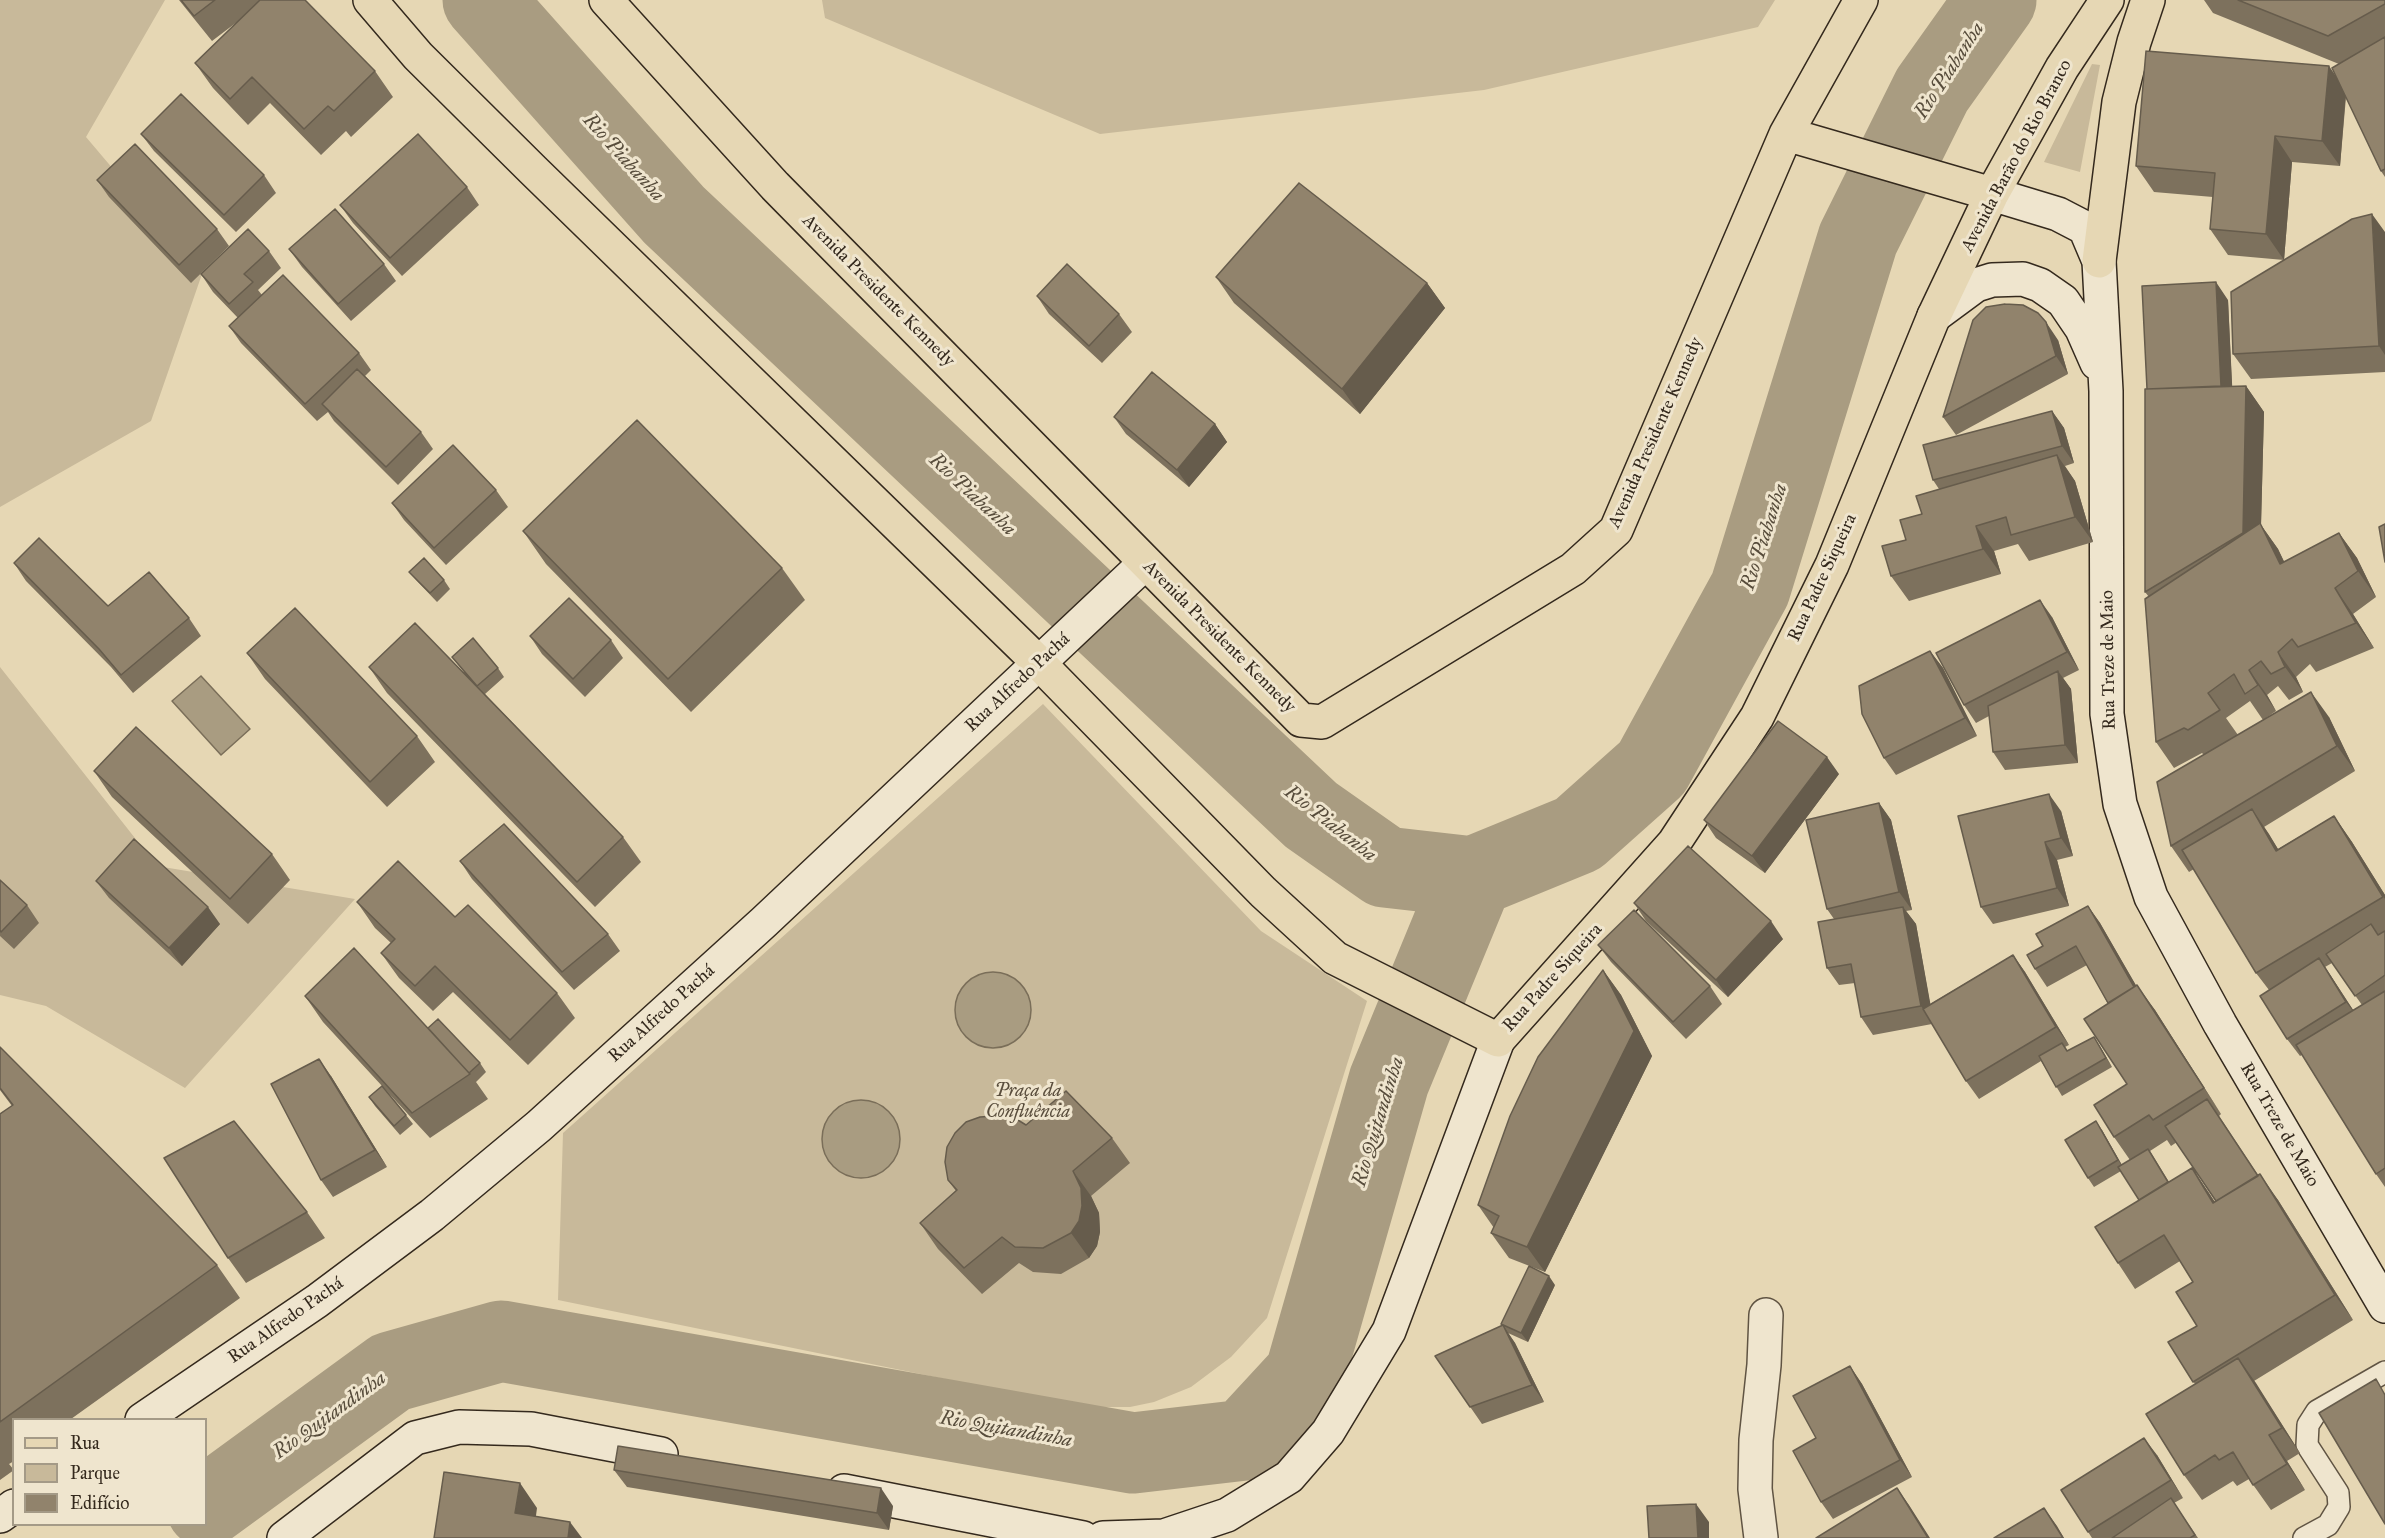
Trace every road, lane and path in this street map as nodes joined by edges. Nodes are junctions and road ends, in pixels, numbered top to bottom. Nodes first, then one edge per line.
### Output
1 (370, 0) edge
2 (606, 0) edge
3 (1861, 0) edge
4 (2107, 0) edge
5 (2148, 0) edge
6 (1786, 134) junction
7 (1992, 194) junction
8 (2099, 261) junction
9 (1934, 315) junction
10 (2106, 391) junction
11 (1139, 569) junction
12 (1048, 655) junction
13 (1498, 1040) junction
14 (2385, 1306) edge
15 (1766, 1315) dead end
16 (2385, 1372) edge
17 (143, 1418) edge
18 (695, 1461) edge
19 (813, 1484) edge
20 (284, 1538) edge
21 (1083, 1538) edge
22 (1104, 1538) edge
23 (1761, 1538) edge
24 (2304, 1538) edge

1 - 12 main road
2 - 11 main road, Avenida Presidente Kennedy
3 - 6 main road
4 - 7 main road, Avenida Barão do Rio Branco
5 - 8 main road
6 - 7 main road
6 - 11 main road, Avenida Presidente Kennedy
7 - 8 main road, Rua Treze de Maio
7 - 9 main road, Avenida Barão do Rio Branco
8 - 10 main road, Rua Treze de Maio
9 - 10 main road
9 - 13 main road, Rua Padre Siqueira
10 - 14 main road, Rua Treze de Maio
11 - 12 main road, Rua Alfredo Pachá
12 - 13 main road
12 - 17 main road, Rua Alfredo Pachá
13 - 22 main road, Rua Padre Siqueira
15 - 23 main road
16 - 24 lane
18 - 20 main road
19 - 21 main road

